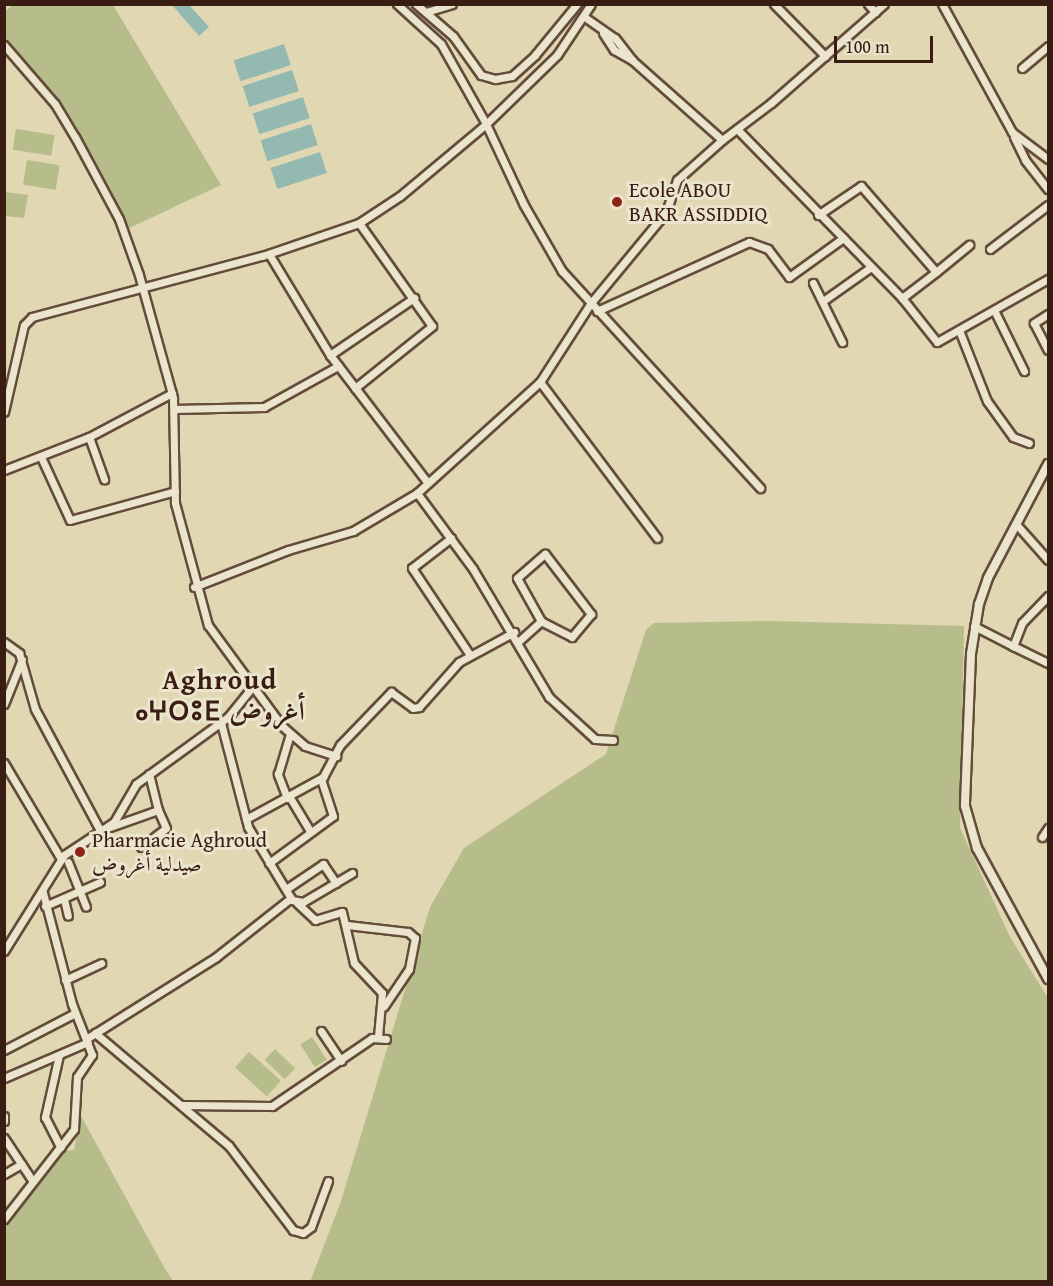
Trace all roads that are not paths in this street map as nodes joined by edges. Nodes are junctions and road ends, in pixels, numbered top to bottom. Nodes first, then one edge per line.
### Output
1 (396, 4) edge
2 (416, 4) edge
3 (452, 4) edge
4 (577, 4) edge
5 (591, 4) edge
6 (774, 4) edge
7 (868, 4) edge
8 (884, 4) edge
9 (942, 4) edge
10 (426, 12) junction
11 (875, 12) junction
12 (586, 18) junction
13 (4, 45) edge
14 (1048, 46) edge
15 (825, 56) junction
16 (1022, 68) dead end
17 (486, 124) junction
18 (737, 129) junction
19 (1012, 132) junction
20 (722, 140) junction
21 (1048, 159) edge
22 (1048, 189) edge
23 (1048, 205) edge
24 (818, 215) junction
25 (359, 222) junction
26 (843, 238) junction
27 (969, 245) dead end
28 (990, 249) dead end
29 (268, 254) junction
30 (872, 267) junction
31 (936, 272) junction
32 (1048, 279) edge
33 (813, 283) dead end
34 (142, 289) junction
35 (414, 298) junction
36 (902, 298) junction
37 (823, 301) junction
38 (590, 304) junction
39 (994, 310) junction
40 (597, 312) junction
41 (1048, 314) edge
42 (959, 330) junction
43 (842, 342) dead end
44 (1048, 350) edge
45 (330, 355) junction
46 (338, 366) junction
47 (1024, 371) dead end
48 (540, 382) junction
49 (355, 388) junction
50 (172, 393) junction
51 (174, 409) junction
52 (4, 412) edge
53 (89, 437) junction
54 (1029, 443) dead end
55 (41, 457) junction
56 (1048, 464) edge
57 (4, 471) edge
58 (105, 480) dead end
59 (429, 483) junction
60 (760, 488) dead end
61 (175, 490) junction
62 (417, 494) junction
63 (1016, 524) junction
64 (452, 538) junction
65 (657, 538) dead end
66 (1048, 560) edge
67 (194, 587) junction
68 (1048, 596) edge
69 (541, 621) junction
70 (974, 626) junction
71 (514, 632) junction
72 (519, 641) junction
73 (4, 642) edge
74 (1013, 646) junction
75 (470, 655) junction
76 (22, 659) junction
77 (1048, 663) edge
78 (253, 686) junction
79 (4, 704) edge
80 (220, 723) junction
81 (290, 734) junction
82 (612, 740) dead end
83 (336, 756) junction
84 (4, 763) edge
85 (149, 774) junction
86 (321, 778) junction
87 (288, 797) junction
88 (158, 810) junction
89 (246, 819) junction
90 (1048, 828) edge
91 (103, 829) junction
92 (310, 831) junction
93 (1042, 837) dead end
94 (141, 847) dead end
95 (65, 860) junction
96 (269, 863) junction
97 (352, 873) dead end
98 (100, 882) dead end
99 (336, 883) junction
100 (286, 889) junction
101 (80, 892) junction
102 (43, 893) junction
103 (291, 898) junction
104 (64, 899) junction
105 (297, 903) junction
106 (45, 906) junction
107 (86, 907) dead end
108 (68, 916) dead end
109 (347, 925) junction
110 (4, 951) edge
111 (101, 963) dead end
112 (1048, 979) edge
113 (65, 980) junction
114 (384, 1006) junction
115 (75, 1013) junction
116 (321, 1031) dead end
117 (95, 1033) junction
118 (378, 1036) junction
119 (386, 1039) dead end
120 (87, 1041) junction
121 (4, 1050) edge
122 (58, 1055) junction
123 (341, 1061) junction
124 (4, 1078) edge
125 (182, 1106) junction
126 (4, 1116) edge
127 (4, 1121) edge
128 (4, 1138) edge
129 (60, 1147) junction
130 (21, 1164) junction
131 (4, 1174) edge
132 (32, 1180) junction
133 (328, 1180) dead end
134 (4, 1219) edge

1 - 17 street
2 - 10 street
3 - 10 street
4 - 10 street
5 - 12 street
6 - 15 street
7 - 11 street
8 - 11 street
9 - 19 street
11 - 15 street
12 - 17 street
12 - 20 street
13 - 34 street
14 - 16 street
15 - 18 street
17 - 25 street
17 - 38 street
18 - 20 street
18 - 24 street
19 - 21 street
19 - 22 street
20 - 38 street
23 - 28 street
24 - 26 street
24 - 31 street
25 - 29 street
25 - 35 street
26 - 30 street
26 - 40 street
27 - 31 street
29 - 34 street
29 - 45 street
30 - 36 street
30 - 37 street
31 - 36 street
32 - 39 street
33 - 37 street
34 - 50 street
34 - 52 street
35 - 45 street
35 - 49 street
36 - 42 street
37 - 43 street
38 - 40 street
38 - 48 street
39 - 42 street
39 - 47 street
40 - 60 street
41 - 44 street
42 - 54 street
45 - 46 street
46 - 49 street
46 - 51 street
48 - 59 street
48 - 65 street
49 - 59 street
50 - 51 street
50 - 53 street
51 - 61 street
53 - 55 street
53 - 58 street
55 - 57 street
55 - 61 street
56 - 63 street
59 - 62 street
61 - 67 street
62 - 64 street
62 - 67 street
63 - 66 street
63 - 70 street
64 - 71 street
64 - 75 street
67 - 78 street
68 - 74 street
69 - 69 street
69 - 72 street
70 - 74 street
70 - 112 street
71 - 72 street
71 - 75 street
72 - 82 street
73 - 76 street
74 - 77 street
75 - 83 street
76 - 79 street
76 - 91 street
78 - 80 street
78 - 81 street
80 - 85 street
80 - 89 street
81 - 83 street
81 - 87 street
83 - 86 street
84 - 95 street
85 - 88 street
85 - 91 street
86 - 87 street
86 - 92 street
87 - 89 street
87 - 92 street
88 - 91 street
88 - 94 street
89 - 96 street
90 - 93 street
91 - 95 street
92 - 96 street
95 - 101 street
95 - 102 street
96 - 100 street
97 - 99 street
98 - 101 street
99 - 100 street
99 - 105 street
100 - 103 street
101 - 104 street
101 - 107 street
102 - 106 street
102 - 110 street
103 - 105 street
103 - 117 street
104 - 106 street
104 - 108 street
105 - 109 street
106 - 113 street
109 - 114 street
109 - 114 street
111 - 113 street
113 - 115 street
114 - 118 street
115 - 120 street
115 - 121 street
116 - 123 street
117 - 120 street
117 - 125 street
118 - 119 street
118 - 123 street
120 - 122 street
120 - 129 street
122 - 124 street
122 - 129 street
123 - 125 street
125 - 133 street
126 - 127 street
128 - 130 street
129 - 132 street
130 - 131 street
130 - 132 street
132 - 134 street

